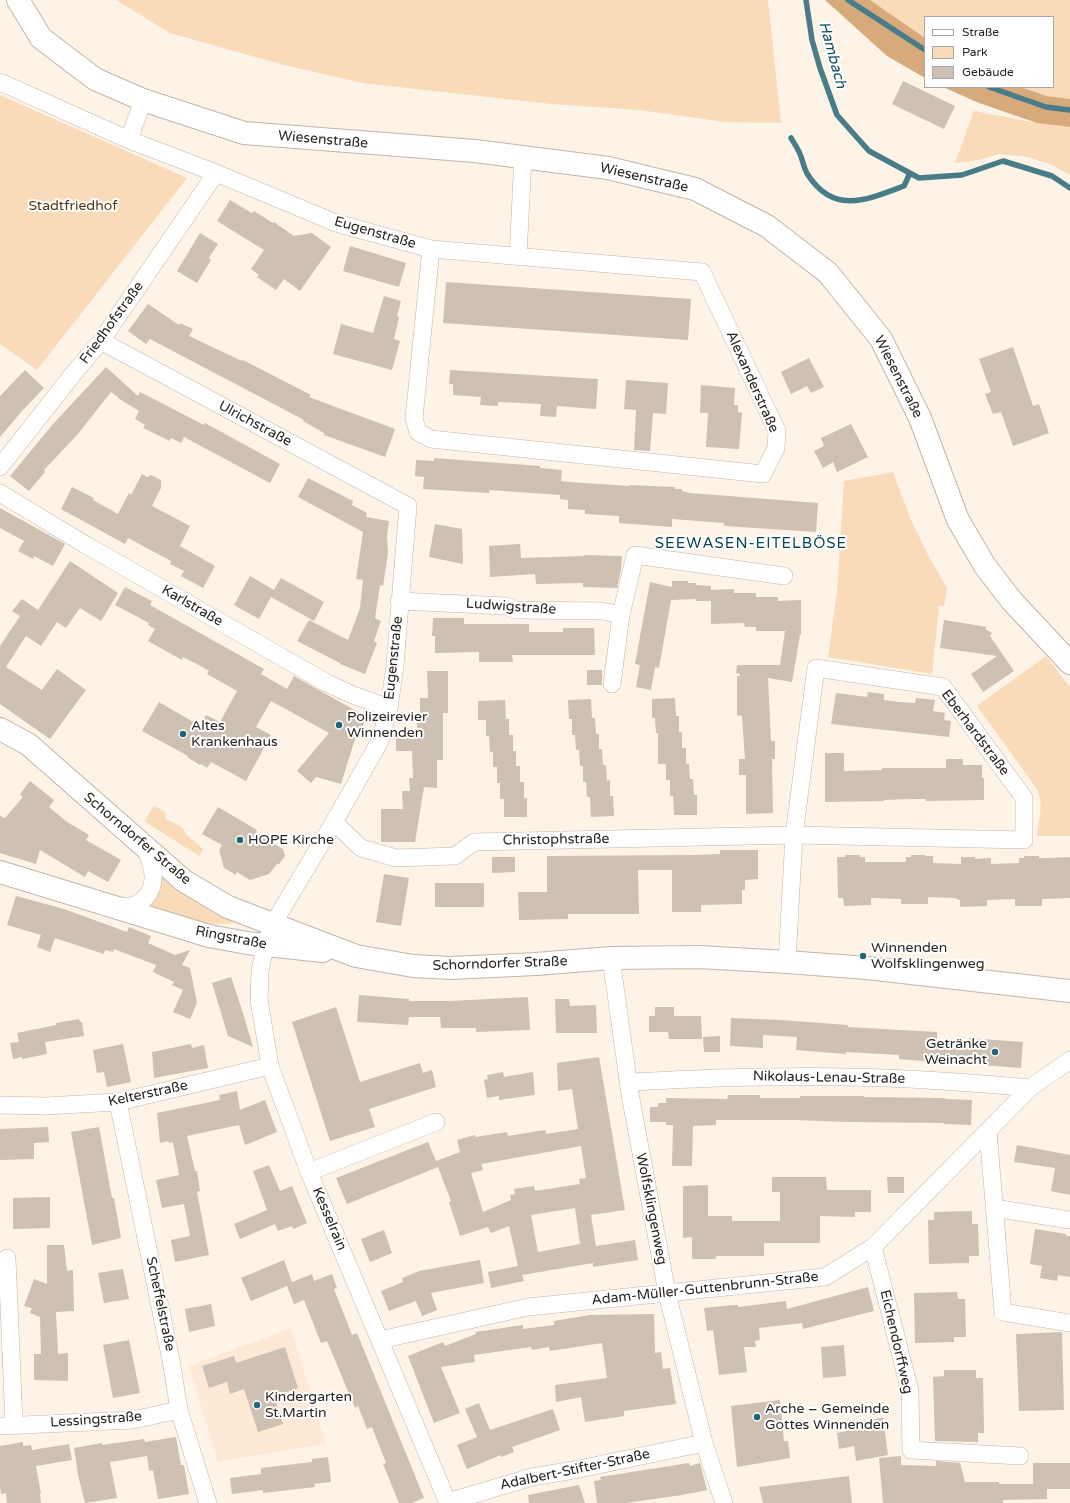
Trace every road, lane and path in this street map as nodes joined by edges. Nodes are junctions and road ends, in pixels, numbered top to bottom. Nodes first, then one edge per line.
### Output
1 (18, 0) edge
2 (0, 82) edge
3 (143, 100) junction
4 (129, 140) junction
5 (523, 157) junction
6 (216, 173) junction
7 (431, 248) junction
8 (518, 257) junction
9 (101, 341) junction
10 (418, 432) joint
11 (0, 467) edge
12 (0, 493) edge
13 (408, 506) joint
14 (784, 576) dead end
15 (399, 601) junction
16 (622, 615) junction
17 (1070, 663) edge
18 (612, 684) dead end
19 (389, 708) junction
20 (0, 729) edge
21 (334, 822) junction
22 (794, 835) junction
23 (145, 846) junction
24 (0, 872) edge
25 (110, 906) junction
26 (273, 924) junction
27 (264, 945) junction
28 (356, 956) junction
29 (611, 958) junction
30 (787, 962) junction
31 (1070, 991) edge
32 (1070, 1060) edge
33 (270, 1066) junction
34 (628, 1082) junction
35 (1030, 1088) junction
36 (118, 1102) junction
37 (0, 1105) edge
38 (436, 1122) dead end
39 (988, 1131) junction
40 (309, 1172) junction
41 (994, 1208) junction
42 (1070, 1220) edge
43 (872, 1247) junction
44 (7, 1258) dead end
45 (667, 1293) junction
46 (1070, 1323) edge
47 (380, 1340) junction
48 (179, 1410) junction
49 (7, 1425) edge
50 (704, 1442) junction
51 (1020, 1456) dead end
52 (448, 1502) edge
53 (208, 1503) edge
54 (724, 1503) edge

1 - 3 street, Wiesenstraße
2 - 4 street, Eugenstraße
3 - 4 street
3 - 5 street, Wiesenstraße
4 - 6 street, Eugenstraße
5 - 8 street
5 - 17 street, Wiesenstraße
6 - 7 street, Eugenstraße
6 - 9 street, Friedhofstraße
7 - 8 street, Alexanderstraße
7 - 10 street, Eugenstraße
8 - 10 street, Alexanderstraße
9 - 11 street, Friedhofstraße
9 - 13 street, Ulrichstraße
12 - 19 street, Karlstraße
13 - 15 street, Eugenstraße
14 - 16 street
15 - 16 street, Ludwigstraße
15 - 19 street, Eugenstraße
16 - 18 street
19 - 21 street, Eugenstraße
20 - 23 street, Schorndorfer Straße
21 - 22 street, Christophstraße
21 - 26 street, Eugenstraße
22 - 22 street, Eberhardstraße
22 - 30 street, Eberhardstraße
23 - 25 street, Ringstraße
23 - 26 street, Schorndorfer Straße
24 - 25 street, Ringstraße
25 - 27 street, Ringstraße
26 - 27 street, Kesselrain
26 - 28 street, Schorndorfer Straße
27 - 28 street, Ringstraße
27 - 33 street, Kesselrain
28 - 29 street, Schorndorfer Straße
29 - 30 street, Schorndorfer Straße
29 - 34 street, Wolfsklingenweg
30 - 31 street, Schorndorfer Straße
32 - 35 street, Adam-Müller-Guttenbrunn-Straße
33 - 36 street, Kelterstraße
33 - 40 street, Kesselrain
34 - 35 street, Nikolaus-Lenau-Straße
34 - 45 street, Wolfsklingenweg
35 - 39 street, Adam-Müller-Guttenbrunn-Straße
36 - 37 street, Kelterstraße
36 - 48 street, Scheffelstraße
38 - 40 street
39 - 41 street
39 - 43 street, Adam-Müller-Guttenbrunn-Straße
40 - 47 street, Kesselrain
41 - 42 street
41 - 46 street
43 - 45 street, Adam-Müller-Guttenbrunn-Straße
43 - 51 street, Eichendorffweg
44 - 49 street, Lessingstraße
45 - 47 street, Adam-Müller-Guttenbrunn-Straße
45 - 50 street, Wolfsklingenweg
47 - 52 street, Kesselrain
48 - 49 street, Lessingstraße
48 - 53 street, Scheffelstraße
50 - 52 street, Adalbert-Stifter-Straße
50 - 54 street, Wolfsklingenweg

